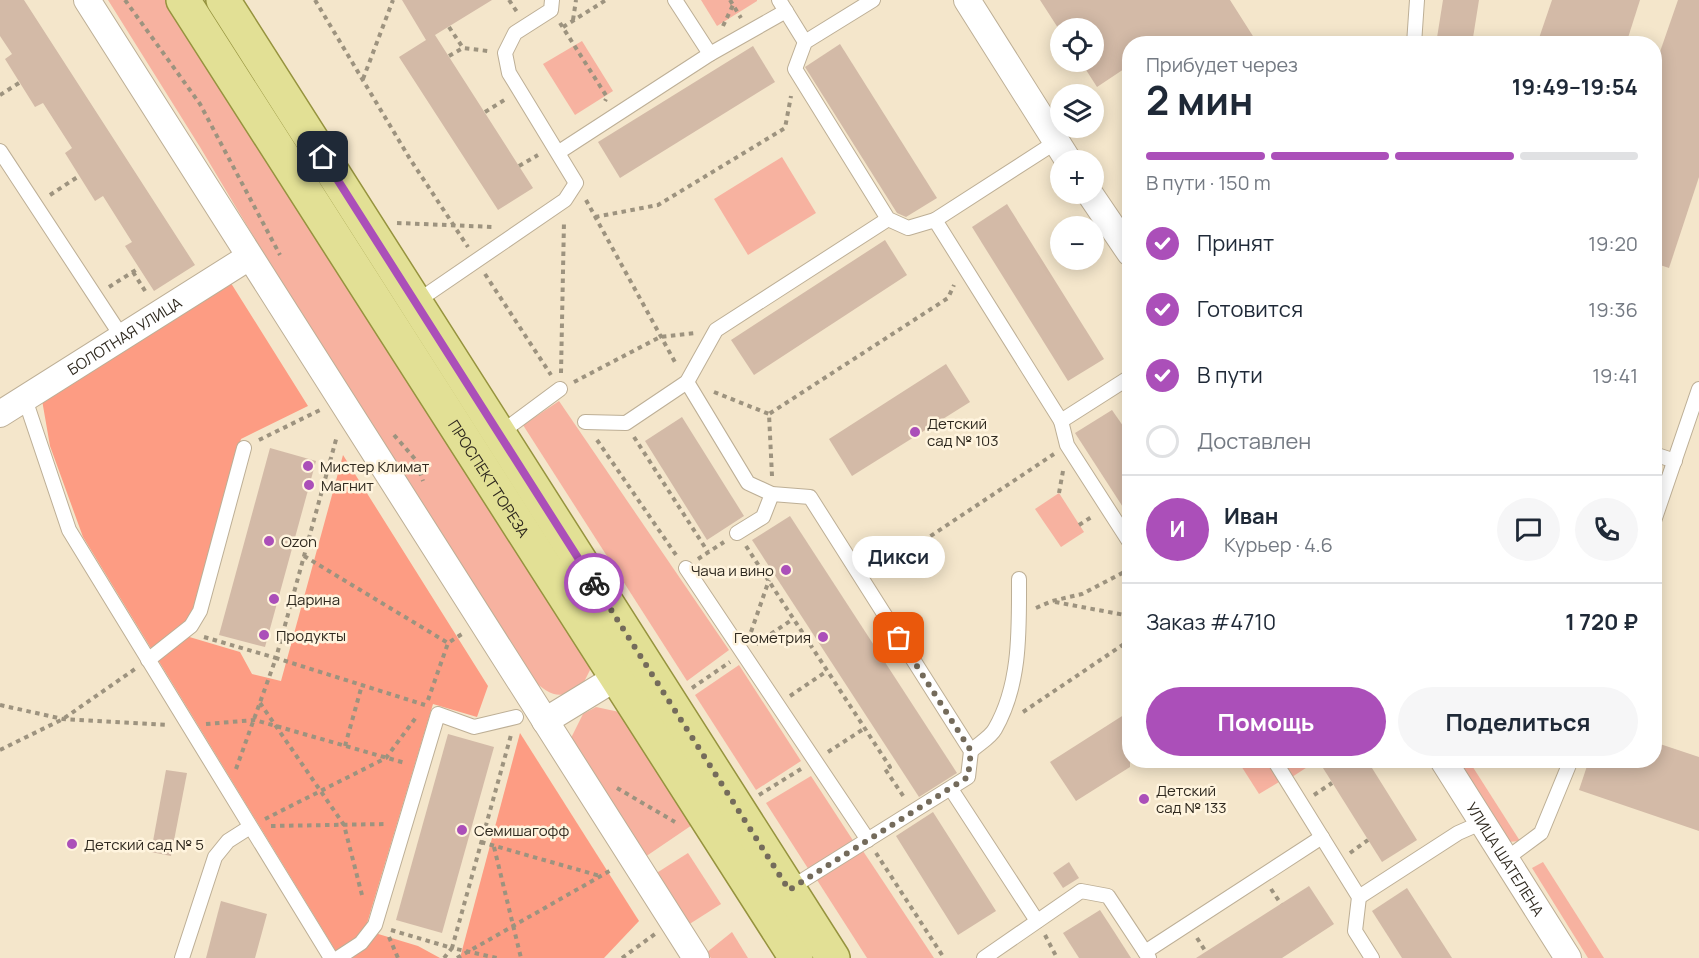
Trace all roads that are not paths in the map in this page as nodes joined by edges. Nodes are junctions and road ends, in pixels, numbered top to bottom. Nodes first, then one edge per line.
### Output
1 (87, 0) edge
2 (183, 0) edge
3 (223, 0) edge
4 (675, 0) edge
5 (873, 0) edge
6 (967, 0) edge
7 (1417, 0) edge
8 (552, 5) edge
9 (782, 5) edge
10 (1415, 36) edge
11 (805, 42) junction
12 (710, 54) junction
13 (1061, 150) edge
14 (0, 151) edge
15 (559, 152) junction
16 (1050, 158) edge
17 (1097, 204) edge
18 (888, 219) junction
19 (935, 220) junction
20 (1122, 241) edge
21 (249, 257) junction
22 (416, 303) junction
23 (122, 338) junction
24 (687, 382) junction
25 (1122, 382) edge
26 (560, 389) road end
27 (1699, 389) edge
28 (26, 399) junction
29 (0, 414) edge
30 (1061, 421) junction
31 (585, 422) road end
32 (499, 434) junction
33 (244, 448) road end
34 (1662, 457) edge
35 (1675, 461) junction
36 (772, 495) junction
37 (1662, 499) edge
38 (1122, 531) edge
39 (737, 533) road end
40 (686, 568) road end
41 (1019, 579) dead end
42 (148, 660) junction
43 (617, 678) junction
44 (516, 717) road end
45 (545, 721) junction
46 (971, 751) junction
47 (1279, 768) edge
48 (1448, 768) edge
49 (1568, 768) edge
50 (951, 789) junction
51 (1483, 822) junction
52 (250, 827) junction
53 (1322, 837) junction
54 (868, 840) junction
55 (1506, 859) junction
56 (789, 890) junction
57 (1359, 897) junction
58 (1037, 921) junction
59 (1147, 955) edge
60 (182, 958) edge
61 (331, 958) edge
62 (338, 958) edge
63 (696, 958) edge
64 (796, 958) edge
65 (833, 958) edge
66 (984, 958) edge
67 (1372, 958) edge
68 (1568, 958) edge

1 - 21 street
2 - 43 main road, ПРОСПЕКТ ТОРЕЗА
3 - 22 main road, ПРОСПЕКТ ТОРЕЗА
4 - 12 lane
5 - 11 lane
6 - 13 street
7 - 10 lane
8 - 15 lane
9 - 11 lane
9 - 12 lane
11 - 18 lane
12 - 15 lane
14 - 23 lane
15 - 22 lane
16 - 19 lane
17 - 20 street
18 - 19 lane
18 - 24 lane
19 - 30 lane
21 - 23 street, БОЛОТНАЯ УЛИЦА
21 - 45 street
22 - 32 main road, ПРОСПЕКТ ТОРЕЗА
23 - 28 street, БОЛОТНАЯ УЛИЦА
24 - 31 lane
24 - 36 lane
25 - 30 lane
26 - 32 lane
27 - 35 lane
28 - 29 street, БОЛОТНАЯ УЛИЦА
28 - 42 lane
30 - 38 lane
32 - 56 main road, ПРОСПЕКТ ТОРЕЗА
33 - 42 lane
34 - 35 lane
35 - 37 lane
36 - 39 lane
36 - 46 lane
40 - 54 lane
41 - 46 lane
42 - 52 lane
43 - 45 street
43 - 64 main road, ПРОСПЕКТ ТОРЕЗА
44 - 62 lane
45 - 63 street
46 - 50 lane
47 - 53 lane
48 - 51 street, УЛИЦА ШАТЕЛЕНА
49 - 55 lane
50 - 54 lane
50 - 58 lane
51 - 55 street, УЛИЦА ШАТЕЛЕНА
51 - 57 lane
52 - 60 lane
52 - 61 lane
53 - 57 lane
53 - 59 lane
54 - 56 lane
55 - 68 street, УЛИЦА ШАТЕЛЕНА
56 - 65 main road, ПРОСПЕКТ ТОРЕЗА
57 - 67 lane
58 - 59 lane
58 - 66 lane

